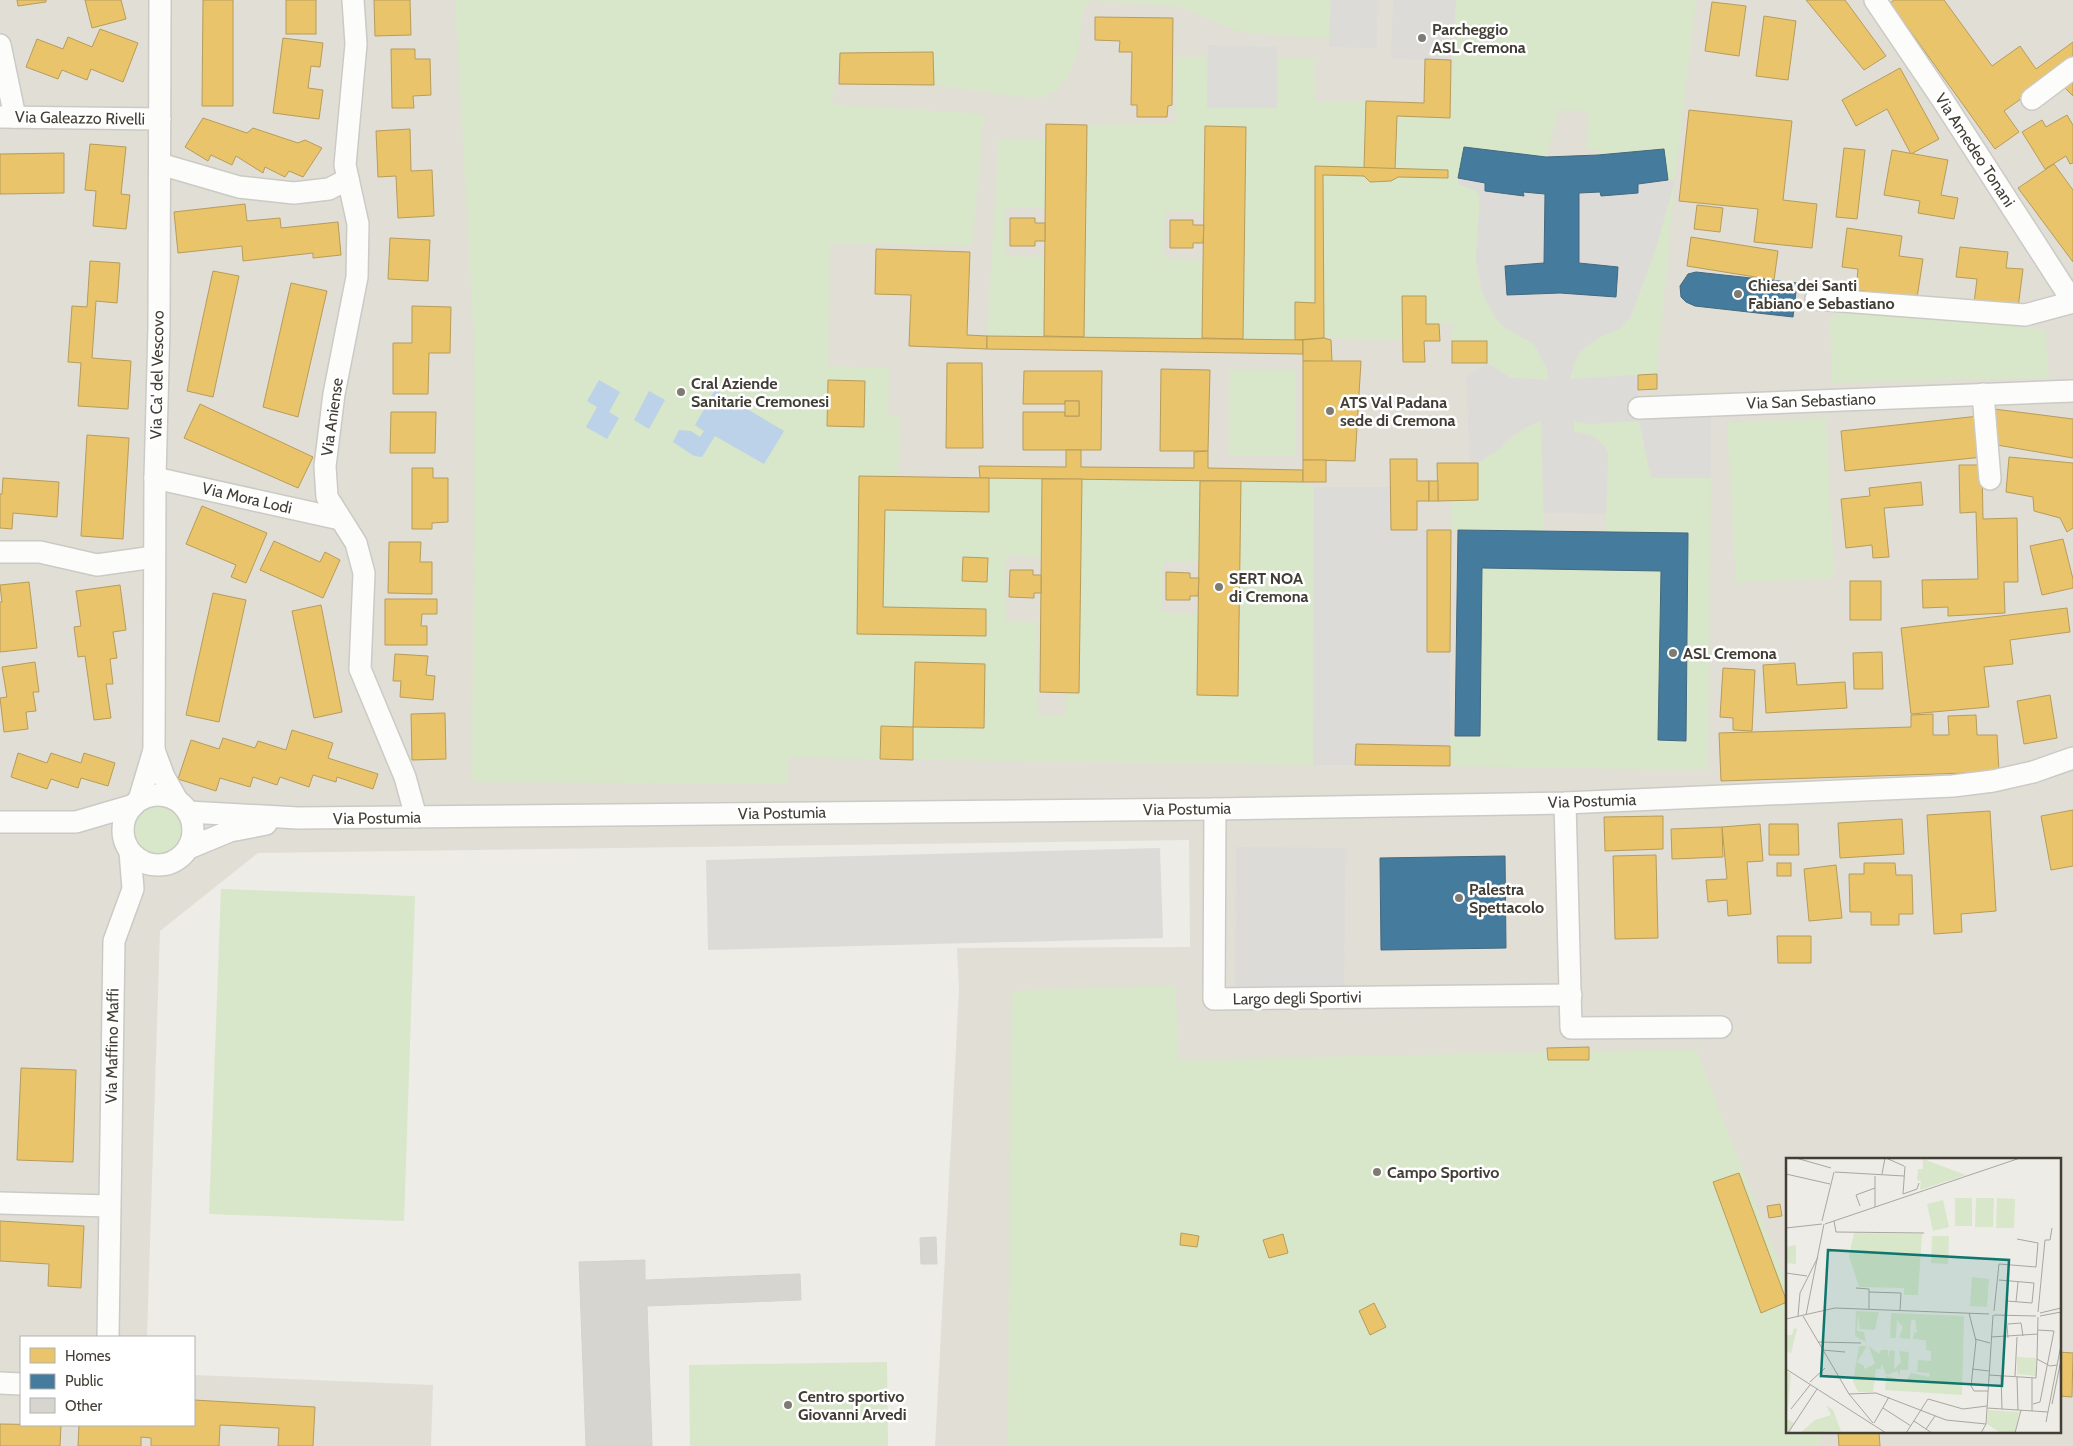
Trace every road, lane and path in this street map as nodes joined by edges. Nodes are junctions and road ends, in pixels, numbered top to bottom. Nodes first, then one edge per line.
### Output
1 (160, 0) edge
2 (353, 0) edge
3 (1875, 0) edge
4 (0, 45) edge
5 (2073, 68) edge
6 (2032, 98) dead end
7 (8, 117) edge
8 (160, 119) junction
9 (160, 164) junction
10 (348, 179) junction
11 (1816, 298) dead end
12 (2073, 302) edge
13 (2073, 391) edge
14 (1983, 394) junction
15 (1639, 408) dead end
16 (154, 478) junction
17 (1990, 479) dead end
18 (340, 519) junction
19 (0, 552) edge
20 (154, 557) junction
21 (154, 750) junction
22 (2073, 758) edge
23 (137, 803) junction
24 (1565, 803) junction
25 (183, 806) junction
26 (1215, 809) junction
27 (416, 817) junction
28 (298, 818) junction
29 (0, 822) edge
30 (76, 822) junction
31 (127, 847) junction
32 (189, 848) junction
33 (164, 865) junction
34 (133, 889) junction
35 (1571, 995) junction
36 (1721, 1027) dead end
37 (0, 1203) edge
38 (109, 1206) junction
39 (108, 1336) edge
40 (0, 1383) edge
41 (20, 1384) edge

1 - 8 street, Via Ca' del Vescovo
2 - 10 street, Via Aniense
3 - 12 street, Via Amedeo Tonani
4 - 7 street
5 - 6 street
7 - 8 street, Via Galeazzo Rivelli
8 - 9 street, Via Ca' del Vescovo
9 - 10 street
9 - 16 street, Via Ca' del Vescovo
10 - 18 street, Via Aniense
11 - 12 street
13 - 14 street, Via San Sebastiano
14 - 15 street, Via San Sebastiano
14 - 17 street
16 - 18 street, Via Mora Lodi
16 - 20 street, Via Ca' del Vescovo
18 - 27 street, Via Aniense
19 - 20 street
20 - 21 street, Via Ca' del Vescovo
21 - 23 street, Via Ca' del Vescovo
21 - 25 street, Via Ca' del Vescovo
22 - 24 street, Via Postumia
23 - 25 street, Via Postumia
23 - 30 street, Via Postumia
23 - 31 street
24 - 26 street, Via Postumia
24 - 35 street
25 - 28 street, Via Postumia
25 - 32 street
26 - 27 street, Via Postumia
26 - 35 street, Largo degli Sportivi
27 - 28 street, Via Postumia
28 - 32 street, Via Postumia
29 - 30 street, Via Postumia
30 - 31 street
31 - 33 street
31 - 34 street, Via Maffino Maffi
32 - 33 street, Via Postumia
33 - 34 street
34 - 38 street, Via Maffino Maffi
35 - 36 street
37 - 38 street
38 - 39 street, Via Maffino Maffi
40 - 41 street

